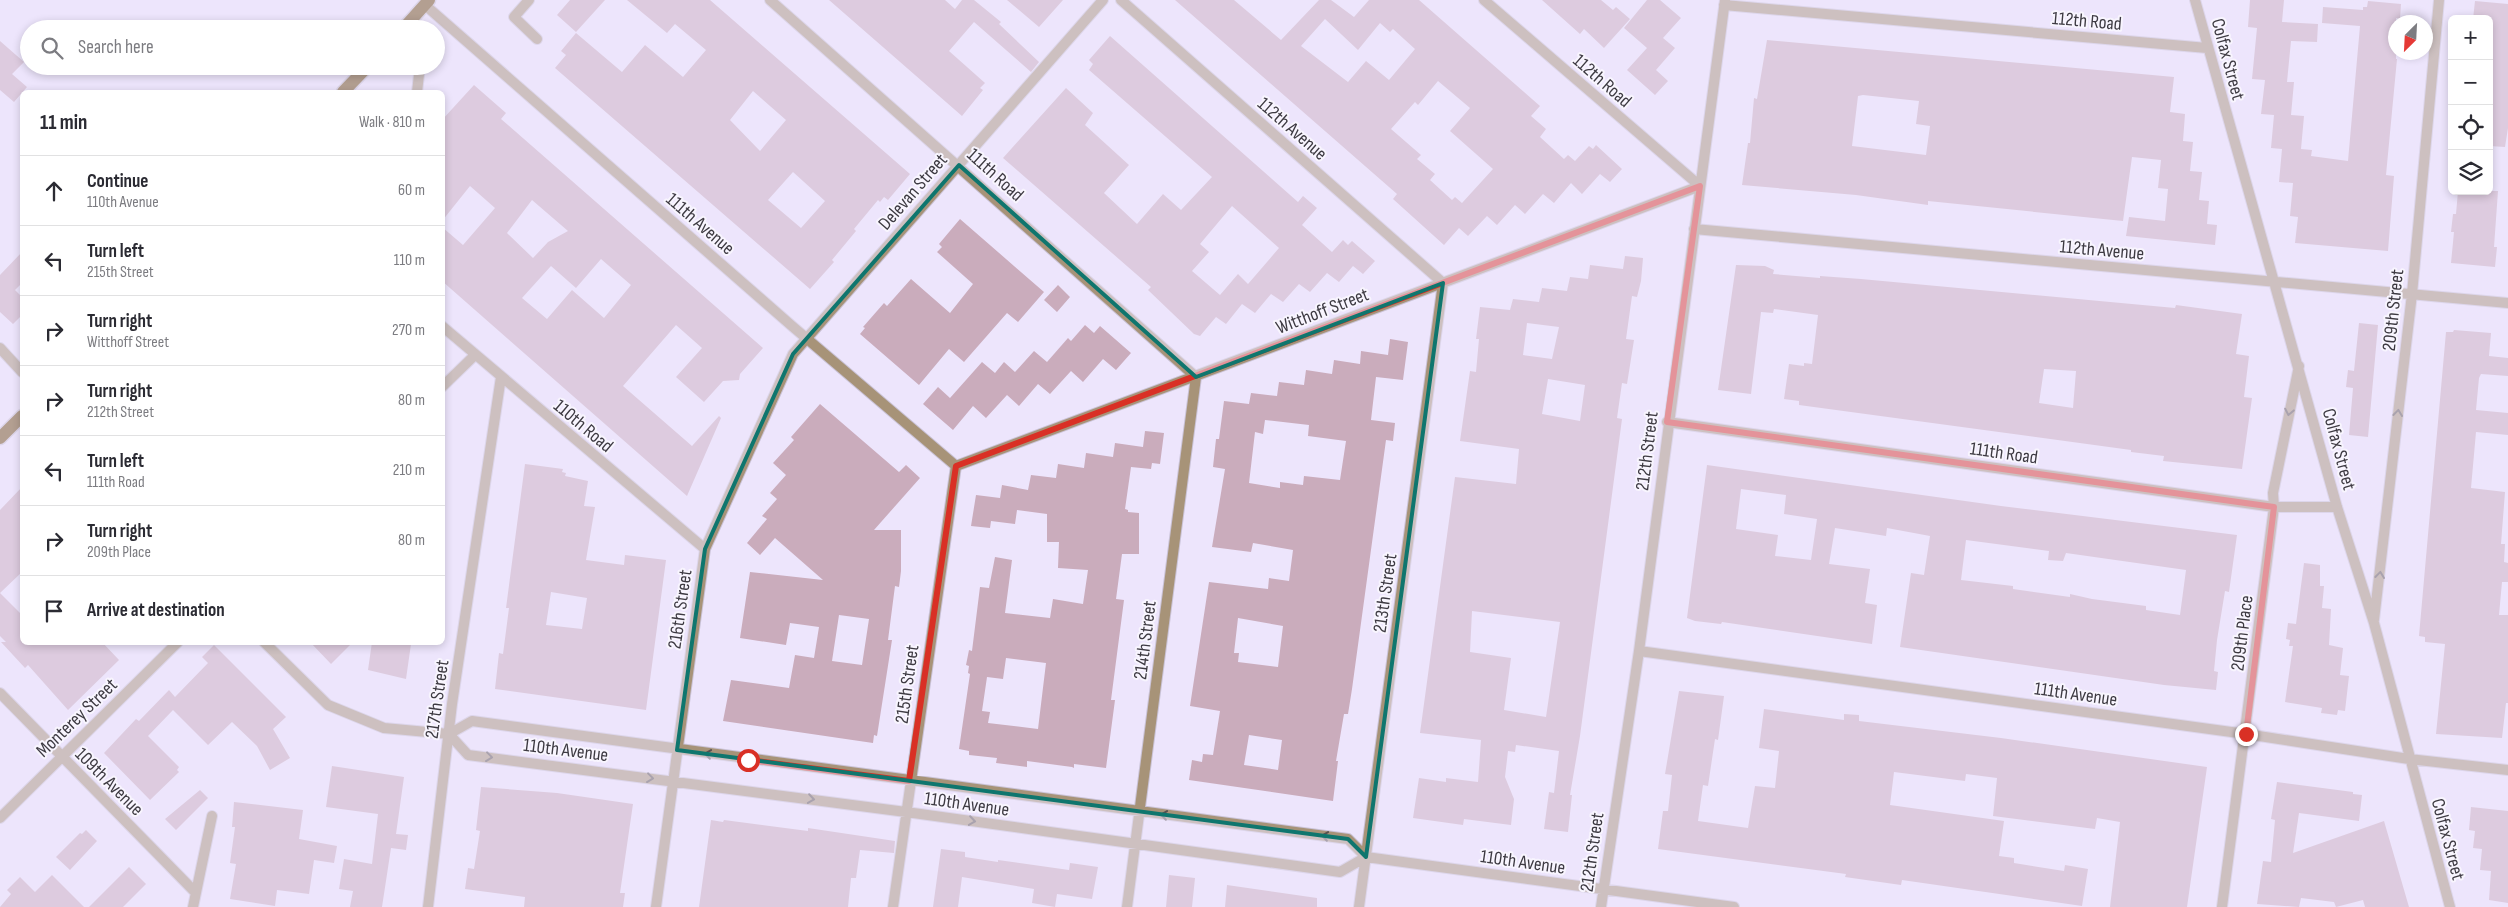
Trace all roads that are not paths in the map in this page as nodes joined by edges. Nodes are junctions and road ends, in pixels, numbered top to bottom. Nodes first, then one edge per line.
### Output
1 (529, 0) edge
2 (770, 0) edge
3 (1103, 0) edge
4 (1121, 0) edge
5 (1484, 0) edge
6 (2439, 0) edge
7 (427, 2) edge
8 (2196, 2) edge
9 (1724, 3) edge
10 (410, 20) edge
11 (537, 39) dead end
12 (2207, 48) junction
13 (359, 75) edge
14 (419, 75) edge
15 (345, 90) edge
16 (417, 90) edge
17 (959, 165) junction
18 (1700, 186) junction
19 (1694, 229) junction
20 (2274, 282) junction
21 (1443, 283) junction
22 (2412, 294) junction
23 (2508, 303) edge
24 (445, 329) edge
25 (806, 338) junction
26 (0, 348) edge
27 (475, 355) junction
28 (2299, 365) junction
29 (20, 370) edge
30 (501, 377) junction
31 (1196, 377) junction
32 (445, 384) edge
33 (20, 418) edge
34 (1667, 422) junction
35 (0, 438) edge
36 (956, 466) junction
37 (2274, 507) junction
38 (2337, 507) junction
39 (705, 549) junction
40 (2374, 623) junction
41 (175, 645) edge
42 (267, 645) edge
43 (1638, 651) junction
44 (0, 693) edge
45 (449, 734) junction
46 (2246, 734) junction
47 (677, 750) junction
48 (61, 756) junction
49 (2409, 759) junction
50 (2508, 770) edge
51 (674, 780) junction
52 (909, 781) junction
53 (1139, 811) junction
54 (906, 812) junction
55 (212, 816) dead end
56 (0, 818) edge
57 (1135, 844) junction
58 (1366, 857) junction
59 (1603, 889) junction
60 (195, 892) junction
61 (193, 907) edge
62 (428, 907) edge
63 (656, 907) edge
64 (893, 907) edge
65 (1127, 907) edge
66 (1360, 907) edge
67 (1601, 907) edge
68 (1734, 907) edge
69 (2222, 907) edge
70 (2450, 907) edge

1 - 11 street
2 - 17 street, 111th Road
3 - 17 street, Delevan Street
4 - 21 street, 112th Avenue
5 - 18 street, 112th Road
6 - 22 street, 209th Street
7 - 10 main road
7 - 25 street, 111th Avenue
8 - 12 street, Colfax Street
9 - 12 street, 112th Road
9 - 18 street, 212th Street
12 - 20 street, Colfax Street
13 - 15 main road
14 - 16 street
17 - 25 street, Delevan Street
17 - 31 street, 111th Road
18 - 19 street, 212th Street
18 - 21 street, Witthoff Street
19 - 20 street, 112th Avenue
19 - 34 street, 212th Street
20 - 22 street, 112th Avenue
20 - 28 street, Colfax Street
21 - 31 street, Witthoff Street
21 - 58 street, 213th Street
22 - 23 street, 112th Avenue
40 -> 22 street, 209th Street
24 - 27 street, 110th Road
25 - 36 street, 111th Avenue
25 - 39 street, 216th Street
26 - 29 street
27 - 30 street, 110th Road
27 - 32 street
28 -> 37 street, 209th Place
28 - 38 street, Colfax Street
30 - 39 street, 110th Road
30 - 45 street, 217th Street
31 - 36 street, Witthoff Street
31 - 53 street, 214th Street
33 - 35 main road
34 - 37 street, 111th Road
34 - 43 street, 212th Street
36 - 52 street, 215th Street
37 - 38 street, 111th Road
37 - 46 street, 209th Place
38 - 40 street, Colfax Street
39 - 47 street, 216th Street
40 - 49 street, Colfax Street
41 - 48 street, Monterey Street
42 - 45 street
43 - 46 street, 111th Avenue
43 - 59 street, 212th Street
44 - 48 street, 109th Avenue
45 - 47 street, 110th Avenue
45 -> 51 street, 110th Avenue
45 - 62 street, 217th Street
46 - 49 street, 111th Avenue
46 - 69 street, 209th Place
47 - 51 street, 216th Street
52 -> 47 street, 110th Avenue
48 - 56 street, Monterey Street
48 - 60 street, 109th Avenue
49 - 50 street, 111th Avenue
49 - 70 street, Colfax Street
51 -> 54 street, 110th Avenue
51 - 63 street, 216th Street
52 - 53 street, 110th Avenue
52 - 54 street, 215th Street
53 - 57 street, 214th Street
58 -> 53 street, 110th Avenue
54 -> 57 street, 110th Avenue
54 - 64 street, 215th Street
55 - 60 street
57 - 58 street, 110th Avenue
57 - 65 street, 214th Street
58 - 59 street, 110th Avenue
58 - 66 street, 213th Street
59 - 67 street, 212th Street
59 - 68 street, 110th Avenue
60 - 61 street

